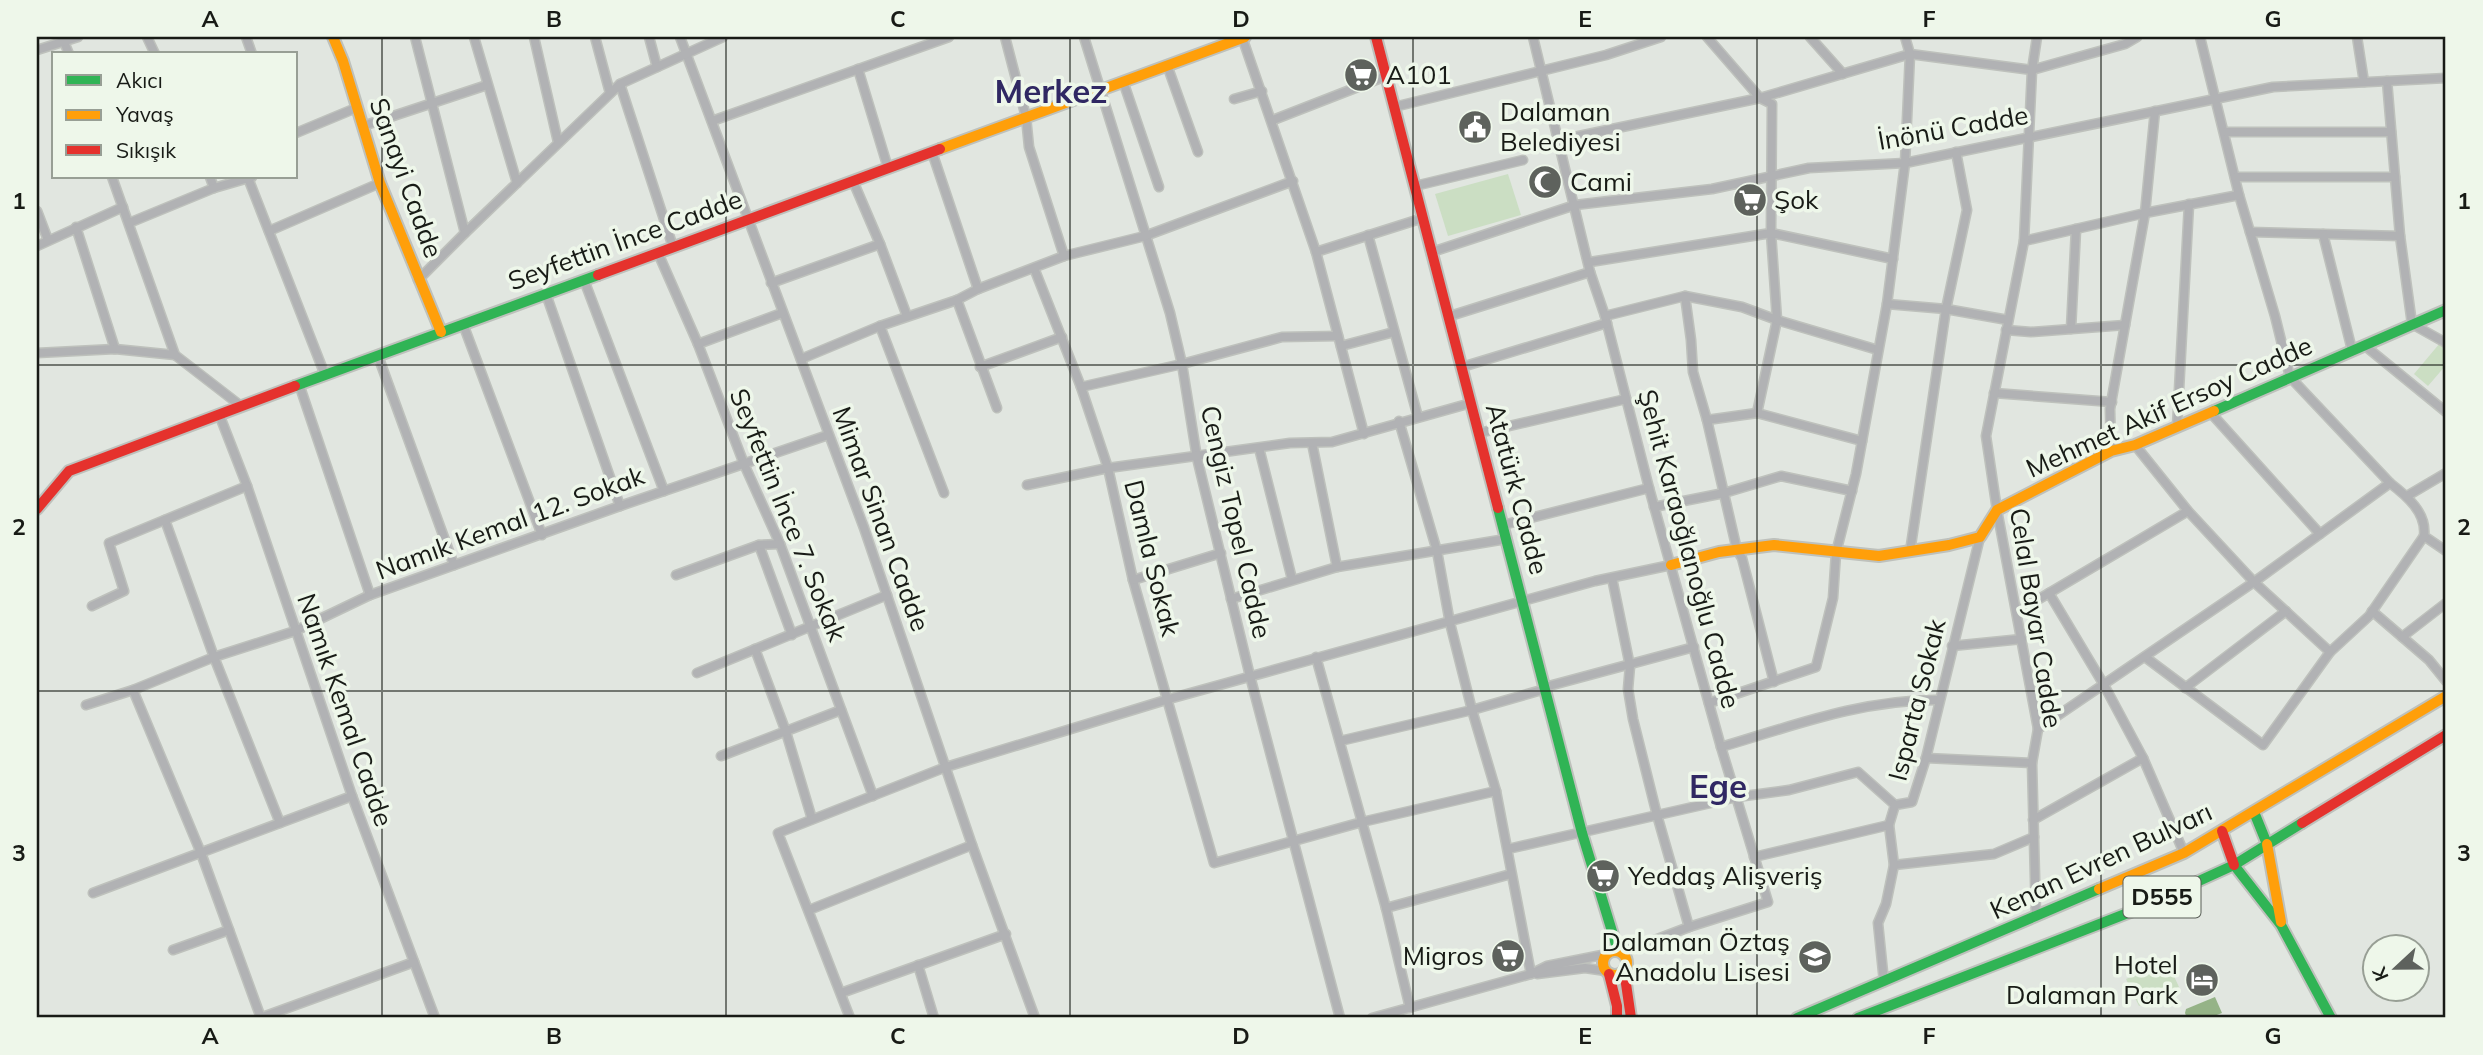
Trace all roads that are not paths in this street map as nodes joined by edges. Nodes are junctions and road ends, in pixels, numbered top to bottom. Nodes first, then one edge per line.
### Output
1 (78, 37) edge
2 (333, 37) edge
3 (415, 37) edge
4 (474, 37) edge
5 (534, 37) edge
6 (595, 37) edge
7 (649, 37) edge
8 (680, 37) edge
9 (723, 37) edge
10 (1005, 37) edge
11 (1084, 37) edge
12 (1243, 37) edge
13 (1376, 37) edge
14 (1533, 37) edge
15 (1661, 37) edge
16 (1707, 37) edge
17 (1810, 37) edge
18 (1905, 37) edge
19 (2037, 37) edge
20 (2137, 37) edge
21 (2200, 37) edge
22 (2357, 37) edge
23 (943, 38) edge
24 (63, 39) edge
25 (37, 50) edge
26 (687, 53) junction
27 (1910, 54) junction
28 (1167, 65) junction
29 (657, 67) junction
30 (858, 69) junction
31 (2032, 69) junction
32 (1542, 71) junction
33 (1843, 74) junction
34 (1387, 76) junction
35 (2446, 78) edge
36 (1124, 81) junction
37 (2387, 81) junction
38 (2364, 82) junction
39 (620, 84) junction
40 (487, 85) junction
41 (1101, 89) junction
42 (1262, 91) junction
43 (610, 93) junction
44 (1760, 98) junction
45 (2217, 98) junction
46 (1234, 99) dead end
47 (431, 102) junction
48 (1394, 107) junction
49 (355, 108) junction
50 (2155, 111) junction
51 (1026, 117) junction
52 (1272, 120) junction
53 (712, 121) junction
54 (363, 126) junction
55 (298, 131) edge
56 (2225, 132) junction
57 (2391, 132) junction
58 (2029, 136) junction
59 (1560, 140) junction
60 (558, 142) junction
61 (932, 152) junction
62 (1198, 152) dead end
63 (1956, 152) junction
64 (1523, 160) dead end
65 (1905, 163) junction
66 (888, 168) junction
67 (1772, 177) junction
68 (2235, 177) junction
69 (2395, 177) junction
70 (112, 178) edge
71 (210, 178) edge
72 (247, 178) edge
73 (250, 178) edge
74 (853, 181) junction
75 (1293, 181) junction
76 (380, 183) junction
77 (517, 183) junction
78 (1415, 186) junction
79 (1159, 187) dead end
80 (215, 188) junction
81 (2239, 195) junction
82 (2189, 204) junction
83 (1575, 205) junction
84 (122, 206) junction
85 (37, 211) edge
86 (2145, 213) junction
87 (1423, 218) junction
88 (748, 220) junction
89 (129, 223) junction
90 (76, 227) junction
91 (2076, 229) junction
92 (269, 231) junction
93 (2250, 232) junction
94 (464, 233) junction
95 (1772, 233) junction
96 (1368, 234) junction
97 (2323, 234) junction
98 (1145, 236) junction
99 (2400, 236) junction
100 (48, 240) junction
101 (2024, 241) junction
102 (880, 244) junction
103 (37, 246) edge
104 (673, 247) junction
105 (1316, 252) junction
106 (1432, 252) junction
107 (658, 253) junction
108 (1064, 256) junction
109 (1893, 259) junction
110 (1590, 262) junction
111 (1034, 268) junction
112 (1590, 272) junction
113 (418, 280) junction
114 (584, 280) junction
115 (771, 283) junction
116 (978, 289) junction
117 (546, 294) junction
118 (1685, 296) junction
119 (957, 300) junction
120 (1887, 304) junction
121 (1946, 309) junction
122 (2446, 310) edge
123 (782, 313) junction
124 (907, 316) junction
125 (1450, 316) junction
126 (1606, 320) junction
127 (1777, 320) junction
128 (2008, 320) junction
129 (463, 324) junction
130 (2412, 324) junction
131 (2125, 325) junction
132 (880, 326) junction
133 (2071, 329) junction
134 (2006, 330) junction
135 (441, 332) junction
136 (1394, 332) junction
137 (1338, 336) junction
138 (1062, 337) junction
139 (2446, 343) edge
140 (698, 344) junction
141 (2364, 345) junction
142 (1340, 346) junction
143 (115, 349) junction
144 (1878, 350) junction
145 (2352, 350) junction
146 (37, 353) edge
147 (175, 355) junction
148 (378, 356) junction
149 (801, 359) junction
150 (1182, 364) junction
151 (980, 367) junction
152 (1462, 367) junction
153 (325, 375) junction
154 (2290, 377) junction
155 (299, 384) junction
156 (1081, 387) junction
157 (1994, 393) junction
158 (1626, 399) junction
159 (2112, 402) junction
160 (1471, 403) junction
161 (241, 406) junction
162 (997, 408) dead end
163 (2210, 412) junction
164 (2446, 412) edge
165 (1757, 413) junction
166 (219, 414) junction
167 (1418, 417) junction
168 (1707, 420) junction
169 (1399, 421) junction
170 (2177, 426) junction
171 (1364, 433) junction
172 (1479, 433) junction
173 (828, 435) junction
174 (1862, 441) junction
175 (1312, 443) junction
176 (2135, 445) junction
177 (1259, 448) junction
178 (2111, 451) junction
179 (1197, 458) junction
180 (744, 464) junction
181 (1108, 468) junction
182 (2446, 472) edge
183 (2390, 483) junction
184 (1027, 485) dead end
185 (247, 486) junction
186 (1649, 488) junction
187 (664, 491) junction
188 (1852, 491) junction
189 (944, 493) dead end
190 (1724, 493) junction
191 (2407, 496) junction
192 (620, 506) junction
193 (1654, 507) junction
194 (37, 509) edge
195 (1997, 510) junction
196 (2188, 511) junction
197 (165, 520) junction
198 (1503, 525) junction
199 (542, 534) junction
200 (2320, 534) junction
201 (2424, 536) junction
202 (1980, 537) junction
203 (1506, 538) junction
204 (780, 544) junction
205 (759, 545) junction
206 (1737, 550) junction
207 (1437, 551) junction
208 (1910, 551) junction
209 (2446, 551) edge
210 (1222, 553) junction
211 (1836, 553) junction
212 (454, 565) junction
213 (1671, 565) junction
214 (1337, 567) junction
215 (676, 575) dead end
216 (1612, 578) junction
217 (1292, 579) junction
218 (1133, 580) junction
219 (2253, 582) junction
220 (2049, 593) junction
221 (370, 595) junction
222 (887, 595) junction
223 (1231, 599) junction
224 (1523, 603) junction
225 (2446, 603) edge
226 (92, 606) dead end
227 (2286, 611) junction
228 (2372, 611) junction
229 (2017, 612) junction
230 (1450, 622) junction
231 (811, 628) junction
232 (295, 631) junction
233 (792, 635) junction
234 (2402, 637) junction
235 (2022, 639) junction
236 (1952, 646) junction
237 (1694, 647) junction
238 (755, 649) junction
239 (2330, 652) junction
240 (214, 657) junction
241 (1316, 657) junction
242 (2145, 657) junction
243 (1630, 666) junction
244 (696, 673) dead end
245 (1250, 676) junction
246 (2446, 681) edge
247 (1774, 682) junction
248 (2104, 685) junction
249 (1545, 688) junction
250 (2185, 688) junction
251 (134, 690) junction
252 (2446, 696) edge
253 (1168, 699) junction
254 (1939, 700) junction
255 (1709, 703) junction
256 (86, 705) dead end
257 (841, 710) junction
258 (1472, 710) junction
259 (2038, 729) junction
260 (786, 732) junction
261 (2446, 735) edge
262 (1340, 741) junction
263 (1721, 747) junction
264 (721, 756) dead end
265 (1926, 758) junction
266 (2144, 758) junction
267 (2032, 763) junction
268 (946, 767) junction
269 (1496, 791) junction
270 (352, 796) junction
271 (873, 796) junction
272 (1737, 797) junction
273 (1895, 805) junction
274 (2254, 812) junction
275 (1657, 815) junction
276 (812, 819) junction
277 (2034, 820) junction
278 (1362, 822) junction
279 (280, 823) junction
280 (1889, 825) junction
281 (2222, 831) junction
282 (1582, 833) junction
283 (2034, 837) junction
284 (1294, 841) junction
285 (2267, 844) junction
286 (972, 845) junction
287 (1508, 849) junction
288 (201, 853) junction
289 (2184, 853) junction
290 (1754, 856) junction
291 (1894, 864) junction
292 (2234, 864) junction
293 (1511, 874) junction
294 (93, 893) dead end
295 (1386, 908) junction
296 (809, 910) junction
297 (2036, 917) junction
298 (2281, 925) junction
299 (1689, 927) junction
300 (229, 930) junction
301 (1006, 934) junction
302 (173, 950) dead end
303 (1615, 953) junction
304 (414, 962) junction
305 (918, 965) junction
306 (1624, 971) junction
307 (1608, 973) junction
308 (1531, 974) junction
309 (1884, 982) junction
310 (841, 993) junction
311 (1410, 1008) junction
312 (261, 1018) edge
313 (435, 1018) edge
314 (850, 1018) edge
315 (934, 1018) edge
316 (1035, 1018) edge
317 (1339, 1018) edge
318 (1373, 1018) edge
319 (1617, 1018) edge
320 (1631, 1018) edge
321 (1797, 1018) edge
322 (1858, 1018) edge
323 (2331, 1018) edge

1 - 24 street
2 - 49 main road, Sanayi Cadde
3 - 47 street
4 - 40 street
5 - 60 street
6 - 43 street
7 - 29 street
8 - 26 street, Mimar Sinan Cadde
9 - 26 street
10 - 51 street
11 - 41 street, Cengiz Topel Cadde
12 - 28 main road, Seyfettin İnce Cadde
12 - 42 street
13 - 34 main road, Atatürk Cadde
14 - 32 street, Şehit Karaoğlanoğlu Cadde
15 - 32 street
16 - 44 street
17 - 33 street
18 - 27 street
19 - 31 street, Celal Bayar Cadde
20 - 31 street
21 - 45 street
22 - 38 street
23 - 30 street
24 - 25 street
26 - 29 street
26 - 53 street, Mimar Sinan Cadde
27 - 31 street
27 - 33 street
27 - 65 street
28 - 36 main road, Seyfettin İnce Cadde
28 - 62 street
29 - 39 street
30 - 53 street
30 - 66 street
31 - 58 street, Celal Bayar Cadde
32 - 48 street
32 - 59 street, Şehit Karaoğlanoğlu Cadde
33 - 44 street
34 - 48 main road, Atatürk Cadde
34 - 52 street
35 - 37 street, İnönü Cadde
36 - 41 main road, Seyfettin İnce Cadde
36 - 79 street
37 - 38 street, İnönü Cadde
37 - 57 street
38 - 45 street, İnönü Cadde
39 - 43 street
39 - 104 street
40 - 47 street
40 - 77 street
41 - 51 main road, Seyfettin İnce Cadde
41 - 98 street, Cengiz Topel Cadde
42 - 46 street
42 - 52 street
43 - 60 street
44 - 59 street
44 - 67 street
45 - 50 street, İnönü Cadde
45 - 56 street
47 - 54 street
47 - 94 street
48 - 78 main road, Atatürk Cadde
49 - 54 main road, Sanayi Cadde
49 - 55 street
50 - 58 street, İnönü Cadde
50 - 86 street
51 - 61 main road, Seyfettin İnce Cadde
51 - 108 street
52 - 75 street
53 - 88 street, Mimar Sinan Cadde
54 - 76 main road, Sanayi Cadde
56 - 57 street
56 - 68 street
57 - 69 street
58 - 63 street, İnönü Cadde
58 - 101 street, Celal Bayar Cadde
59 - 83 street, Şehit Karaoğlanoğlu Cadde
60 - 77 street
61 - 66 main road, Seyfettin İnce Cadde
61 - 116 street
63 - 65 street, İnönü Cadde
63 - 121 street
64 - 78 street
65 - 67 street, İnönü Cadde
65 - 109 street
66 - 74 main road, Seyfettin İnce Cadde
67 - 83 street, İnönü Cadde
67 - 95 street
68 - 69 street
68 - 81 street
69 - 99 street
70 - 84 street
71 - 80 street
72 - 80 street
73 - 92 street
74 - 88 main road, Seyfettin İnce Cadde
74 - 102 street
75 - 98 street
75 - 105 street
76 - 92 street
76 - 113 main road, Sanayi Cadde
77 - 94 street
78 - 87 main road, Atatürk Cadde
80 - 89 street
81 - 82 street
81 - 93 street
82 - 86 street
82 - 170 street
83 - 106 street, İnönü Cadde
83 - 110 street, Şehit Karaoğlanoğlu Cadde
84 - 89 street
84 - 90 street
85 - 100 street
86 - 91 street
86 - 131 street
87 - 96 street
87 - 106 main road, Atatürk Cadde
88 - 104 main road, Seyfettin İnce Cadde
88 - 115 street, Mimar Sinan Cadde
89 - 147 street
90 - 100 street
90 - 143 street
91 - 101 street
91 - 133 street
92 - 153 street
93 - 97 street
93 - 154 street
94 - 113 street
95 - 109 street
95 - 110 street
95 - 127 street
96 - 105 street
96 - 136 street
97 - 99 street
97 - 145 street
98 - 108 street
98 - 150 street, Cengiz Topel Cadde
99 - 130 street
100 - 103 street
101 - 128 street, Celal Bayar Cadde
102 - 115 street
102 - 124 street
104 - 107 main road, Seyfettin İnce Cadde
105 - 137 street
106 - 125 main road, Atatürk Cadde
107 - 114 main road, Seyfettin İnce Cadde
107 - 140 street, Seyfettin İnce 7. Sokak
108 - 111 street
109 - 120 street
110 - 112 street, Şehit Karaoğlanoğlu Cadde
111 - 116 street
111 - 138 street, Damla Sokak
112 - 125 street
112 - 126 street, Şehit Karaoğlanoğlu Cadde
113 - 135 main road, Sanayi Cadde
114 - 117 main road, Seyfettin İnce Cadde
114 - 187 street
115 - 123 street, Mimar Sinan Cadde
116 - 119 street
117 - 129 main road, Seyfettin İnce Cadde
117 - 192 street
118 - 126 street
118 - 127 street
118 - 168 street
119 - 124 street
119 - 151 street
120 - 121 street
120 - 144 street
121 - 128 street
121 - 208 street
122 - 130 main road, Mehmet Akif Ersoy Cadde
123 - 140 street
123 - 149 street, Mimar Sinan Cadde
124 - 132 street
125 - 152 main road, Atatürk Cadde
126 - 152 street
126 - 158 street, Şehit Karaoğlanoğlu Cadde
127 - 144 street
127 - 165 street
128 - 134 street, Celal Bayar Cadde
129 - 135 main road, Seyfettin İnce Cadde
129 - 199 street
130 - 139 street
130 - 141 main road, Mehmet Akif Ersoy Cadde
131 - 133 street
131 - 159 street
132 - 149 street
132 - 189 street
133 - 134 street
134 - 157 street, Celal Bayar Cadde
135 - 148 main road, Seyfettin İnce Cadde
136 - 142 street
136 - 167 street
137 - 142 street
137 - 150 street
138 - 151 street
138 - 156 street, Damla Sokak
140 - 180 street, Seyfettin İnce 7. Sokak
141 - 145 main road, Mehmet Akif Ersoy Cadde
141 - 164 street
142 - 171 street
143 - 146 street
143 - 147 street
144 - 174 street
145 - 154 main road, Mehmet Akif Ersoy Cadde
147 - 161 street
148 - 153 main road, Seyfettin İnce Cadde
148 - 212 street
149 - 173 street, Mimar Sinan Cadde
150 - 156 street
150 - 179 street, Cengiz Topel Cadde
151 - 162 street
152 - 160 main road, Atatürk Cadde
153 - 155 main road, Seyfettin İnce Cadde
154 - 163 main road, Mehmet Akif Ersoy Cadde
154 - 183 street
155 - 161 main road, Seyfettin İnce Cadde
155 - 221 street
156 - 181 street, Damla Sokak
157 - 159 street
157 - 195 street, Celal Bayar Cadde
158 - 172 street
158 - 186 street, Şehit Karaoğlanoğlu Cadde
159 - 178 street
160 - 167 street
160 - 172 main road, Atatürk Cadde
161 - 166 main road, Seyfettin İnce Cadde
163 - 170 main road, Mehmet Akif Ersoy Cadde
163 - 200 street
165 - 168 street
165 - 174 street
166 - 185 street, Namık Kemal Cadde
166 - 194 main road, Seyfettin İnce Cadde
167 - 169 street
168 - 190 street
169 - 171 street
169 - 207 street
170 - 176 main road, Mehmet Akif Ersoy Cadde
171 - 175 street
172 - 198 main road, Atatürk Cadde
173 - 180 street, Namık Kemal 12. Sokak
173 - 222 street, Mimar Sinan Cadde
174 - 188 street
175 - 177 street
175 - 214 street
176 - 178 main road, Mehmet Akif Ersoy Cadde
176 - 196 street
177 - 179 street
177 - 217 street
178 - 195 main road, Mehmet Akif Ersoy Cadde
179 - 181 street
179 - 210 street, Cengiz Topel Cadde
180 - 187 street, Namık Kemal 12. Sokak
180 - 204 street, Seyfettin İnce 7. Sokak
181 - 184 street
181 - 218 street, Damla Sokak
182 - 191 street
183 - 191 street
183 - 200 street
185 - 197 street
185 - 232 street, Namık Kemal Cadde
186 - 193 street, Şehit Karaoğlanoğlu Cadde
186 - 198 street
187 - 192 street, Namık Kemal 12. Sokak
188 - 190 street
188 - 211 street
190 - 193 street
190 - 206 street
191 - 201 street
192 - 199 street, Namık Kemal 12. Sokak
193 - 213 street, Şehit Karaoğlanoğlu Cadde
195 - 202 main road
195 - 229 street, Celal Bayar Cadde
196 - 219 street
196 - 220 street
197 - 226 street
197 - 240 street
198 - 203 main road, Atatürk Cadde
199 - 212 street, Namık Kemal 12. Sokak
200 - 219 street
201 - 209 street
201 - 228 street
202 - 208 main road
202 - 236 street, Isparta Sokak
203 - 207 street
203 - 224 main road, Atatürk Cadde
204 - 205 street
204 - 231 street, Seyfettin İnce 7. Sokak
205 - 215 street
205 - 233 street
206 - 211 main road
206 - 213 main road
206 - 247 street
207 - 214 street
207 - 230 street
208 - 211 main road
210 - 218 street
210 - 223 street, Cengiz Topel Cadde
211 - 247 street
212 - 221 street, Namık Kemal 12. Sokak
213 - 216 street
213 - 237 street, Şehit Karaoğlanoğlu Cadde
214 - 217 street
216 - 224 street
216 - 243 street
217 - 223 street
218 - 253 street, Damla Sokak
219 - 227 street
219 - 242 street
220 - 229 street
220 - 248 street
221 - 232 street, Namık Kemal 12. Sokak
222 - 231 street
222 - 268 street, Mimar Sinan Cadde
223 - 245 street, Cengiz Topel Cadde
224 - 230 street
224 - 249 main road, Atatürk Cadde
225 - 234 street
227 - 239 street
227 - 250 street
228 - 234 street
228 - 239 street
229 - 235 street, Celal Bayar Cadde
230 - 241 street
230 - 258 street
231 - 233 street
231 - 257 street, Seyfettin İnce 7. Sokak
232 - 240 street, Namık Kemal 12. Sokak
232 - 270 street, Namık Kemal Cadde
233 - 238 street
234 - 246 street
235 - 236 street
235 - 259 street, Celal Bayar Cadde
236 - 254 street, Isparta Sokak
237 - 243 street
237 - 255 street, Şehit Karaoğlanoğlu Cadde
238 - 244 street
238 - 260 street
239 - 250 street
240 - 251 street, Namık Kemal 12. Sokak
240 - 279 street
241 - 245 street
241 - 262 street
242 - 248 street
242 - 250 street
243 - 249 street
243 - 275 street
245 - 253 street
245 - 284 street, Cengiz Topel Cadde
247 - 255 street
248 - 259 street
248 - 266 street
249 - 258 street
249 - 282 main road, Atatürk Cadde
251 - 256 street, Namık Kemal 12. Sokak
251 - 288 street
252 - 274 main road, Kenan Evren Bulvarı / D555
253 - 268 street
253 - 284 street, Damla Sokak
254 - 263 street
254 - 265 street, Isparta Sokak
255 - 263 street, Şehit Karaoğlanoğlu Cadde
257 - 260 street
257 - 271 street, Seyfettin İnce 7. Sokak
258 - 262 street
258 - 269 street
259 - 267 street, Celal Bayar Cadde
260 - 264 street
260 - 276 street
261 - 285 main road, Kenan Evren Bulvarı / D555
262 - 278 street
263 - 272 street, Şehit Karaoğlanoğlu Cadde
265 - 267 street
265 - 273 street, Isparta Sokak
266 - 277 street
266 - 289 street
267 - 277 street, Celal Bayar Cadde
268 - 271 street
268 - 286 street, Mimar Sinan Cadde
269 - 278 street
269 - 287 street
270 - 279 street
270 - 304 street, Namık Kemal Cadde
271 - 276 street
272 - 273 street
272 - 275 street
272 - 290 street, Şehit Karaoğlanoğlu Cadde
273 - 280 street, Isparta Sokak
274 - 281 main road, Kenan Evren Bulvarı / D555
274 - 285 main road
275 - 282 street
275 - 299 street
276 - 296 street
277 - 283 street, Celal Bayar Cadde
278 - 284 street
278 - 295 street
279 - 288 street
280 - 290 street
280 - 291 street, Isparta Sokak
281 - 289 main road, Kenan Evren Bulvarı / D555
281 - 292 main road
282 - 287 street
282 - 303 main road, Atatürk Cadde
283 - 291 street
283 - 297 street, Celal Bayar Cadde
284 - 317 street, Cengiz Topel Cadde
285 - 292 main road, Kenan Evren Bulvarı / D555
285 - 298 main road
286 - 296 street
286 - 301 street, Mimar Sinan Cadde
287 - 293 street
288 - 294 street
288 - 300 street
289 - 297 main road, Kenan Evren Bulvarı / D555
290 - 299 street, Şehit Karaoğlanoğlu Cadde
291 - 309 street, Isparta Sokak
292 - 298 main road
292 - 322 main road, Kenan Evren Bulvarı / D555
293 - 295 street
293 - 308 street
295 - 311 street
296 - 310 street
297 - 309 main road, Kenan Evren Bulvarı / D555
298 - 323 main road
299 - 303 street
300 - 302 street
300 - 312 street
301 - 305 street
301 - 316 street, Mimar Sinan Cadde
303 - 306 main road
303 - 307 main road
303 - 308 street
304 - 312 street
304 - 313 street, Namık Kemal Cadde
305 - 310 street
305 - 315 street
306 - 307 main road
306 - 320 main road
307 - 308 street
307 - 319 main road
308 - 311 street
309 - 321 main road, Kenan Evren Bulvarı / D555
310 - 314 street
311 - 318 street

